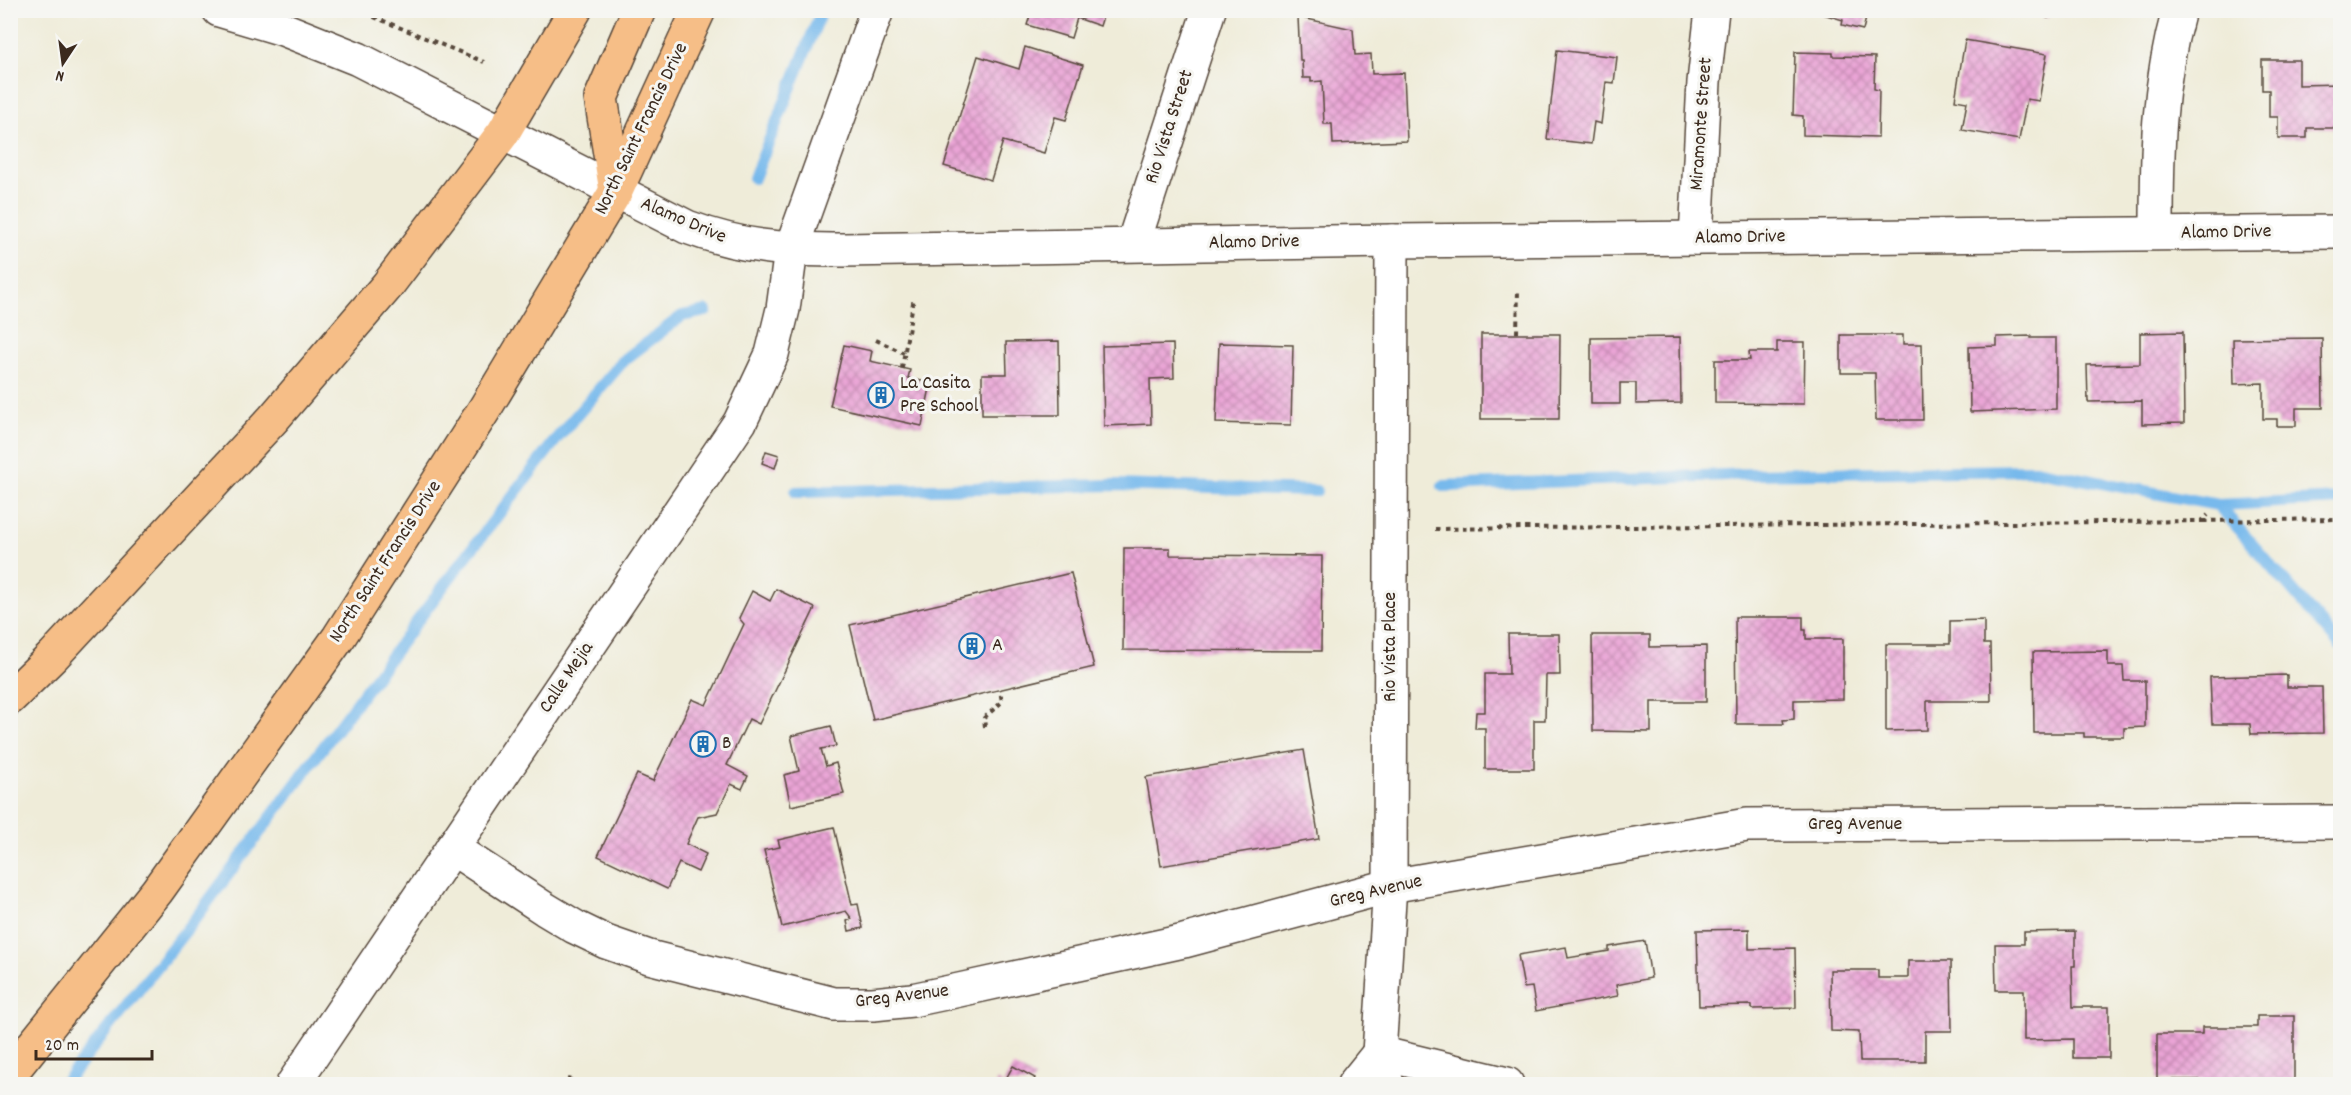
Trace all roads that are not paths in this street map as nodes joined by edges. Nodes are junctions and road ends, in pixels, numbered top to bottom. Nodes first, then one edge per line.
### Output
1 (219, 10) edge
2 (575, 10) edge
3 (639, 10) edge
4 (699, 10) edge
5 (877, 10) edge
6 (1209, 10) edge
7 (1712, 10) edge
8 (2179, 10) edge
9 (503, 133) junction
10 (616, 191) junction
11 (2340, 232) edge
12 (2157, 233) junction
13 (1696, 238) junction
14 (1392, 241) junction
15 (1133, 244) junction
16 (791, 250) junction
17 (10, 698) edge
18 (2340, 822) edge
19 (452, 848) junction
20 (1390, 886) junction
21 (1379, 1053) junction
22 (10, 1074) edge
23 (293, 1084) edge
24 (1354, 1084) edge
25 (1387, 1084) edge
26 (1507, 1084) edge

1 - 9 street, Alamo Drive
2 - 9 highway
3 - 10 highway
4 - 10 highway, North Saint Francis Drive
5 - 16 street, Calle Mejia
6 - 15 street, Rio Vista Street
7 - 13 street, Miramonte Street
8 - 12 street
9 - 10 street, Alamo Drive
9 - 17 highway
10 - 16 street, Alamo Drive
10 - 22 highway, North Saint Francis Drive
11 - 12 street, Alamo Drive
12 - 13 street, Alamo Drive
13 - 14 street, Alamo Drive
14 - 15 street, Alamo Drive
14 - 20 street, Rio Vista Place
15 - 16 street, Alamo Drive
16 - 19 street, Calle Mejia
18 - 20 street, Greg Avenue
19 - 20 street, Greg Avenue
19 - 23 street, Calle Mejia
20 - 21 street, Rio Vista Place
21 - 24 street
21 - 25 street, Rio Vista Place
21 - 26 street

